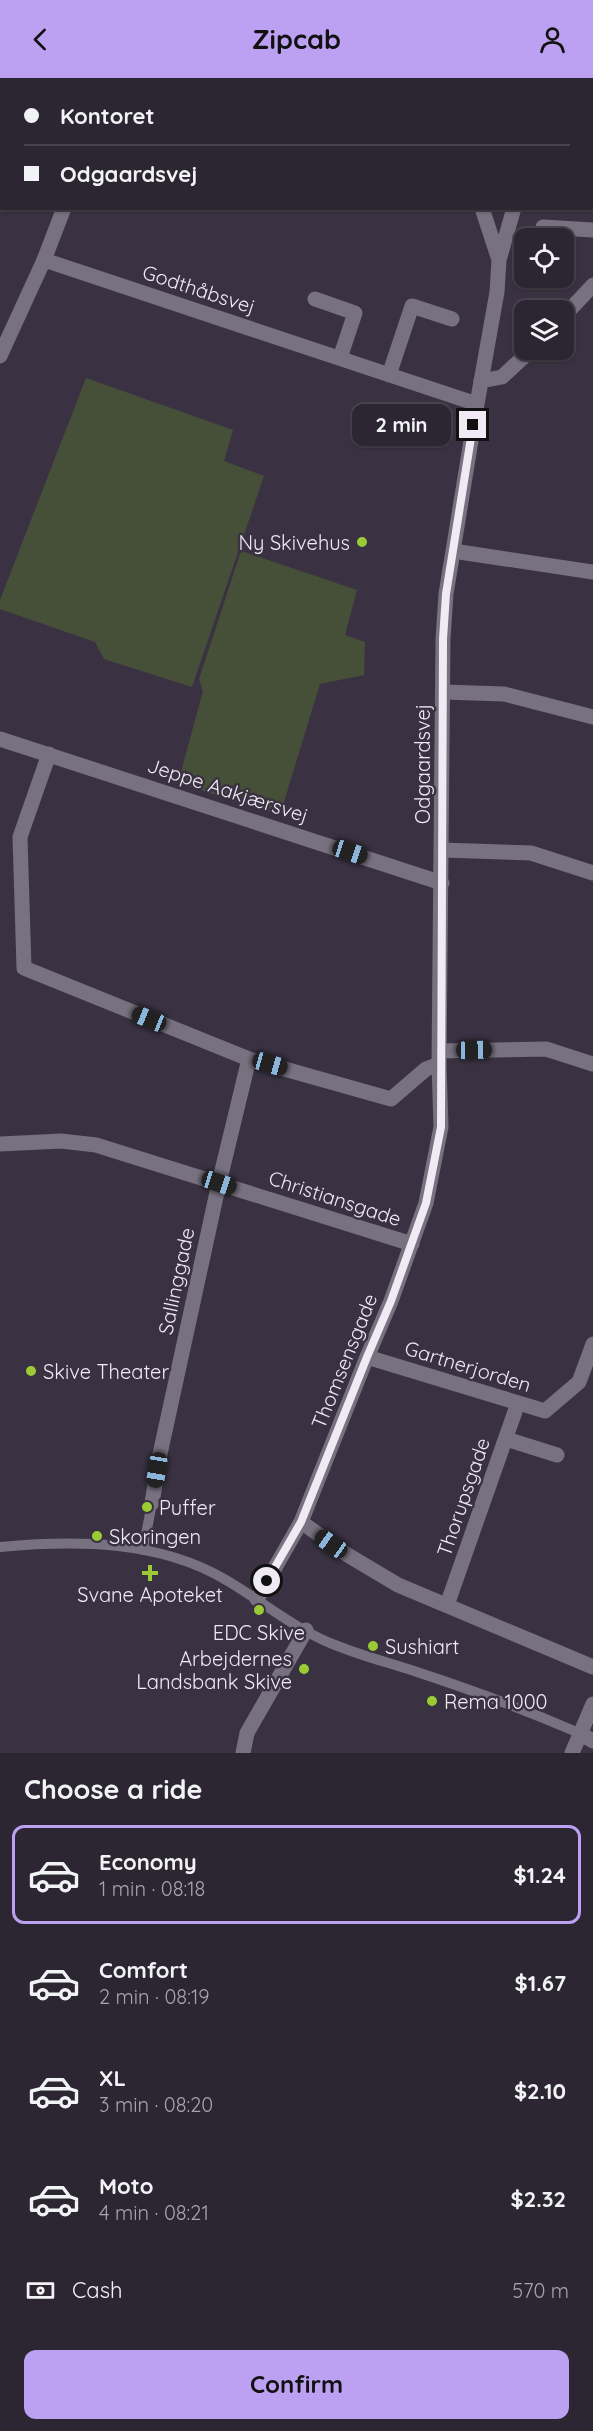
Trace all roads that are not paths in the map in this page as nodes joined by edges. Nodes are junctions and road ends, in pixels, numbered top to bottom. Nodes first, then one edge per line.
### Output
1 (63, 210) edge
2 (483, 210) edge
3 (510, 210) edge
4 (543, 228) edge
5 (568, 228) edge
6 (574, 228) edge
7 (593, 230) edge
8 (44, 260) junction
9 (499, 260) junction
10 (592, 289) edge
11 (315, 299) dead end
12 (574, 306) edge
13 (452, 319) dead end
14 (0, 356) edge
15 (340, 358) junction
16 (520, 360) edge
17 (389, 375) junction
18 (481, 381) junction
19 (477, 404) junction
20 (453, 551) junction
21 (593, 572) edge
22 (443, 692) junction
23 (593, 717) edge
24 (0, 738) edge
25 (49, 754) junction
26 (442, 850) junction
27 (593, 873) edge
28 (442, 883) junction
29 (440, 1057) junction
30 (249, 1059) junction
31 (593, 1064) edge
32 (441, 1127) joint
33 (0, 1144) edge
34 (219, 1183) junction
35 (412, 1244) junction
36 (593, 1344) edge
37 (367, 1357) junction
38 (518, 1403) junction
39 (506, 1438) junction
40 (557, 1455) dead end
41 (152, 1503) joint
42 (301, 1522) junction
43 (0, 1546) edge
44 (143, 1550) junction
45 (257, 1599) junction
46 (447, 1605) junction
47 (306, 1630) junction
48 (593, 1667) edge
49 (593, 1704) edge
50 (579, 1733) junction
51 (593, 1741) edge
52 (243, 1753) edge
53 (572, 1753) edge

1 - 8 street
2 - 9 street
3 - 9 street
4 - 5 street
6 - 7 street
8 - 14 street
8 - 15 street, Godthåbsvej
9 - 18 street, Odgaardsvej
10 - 12 street
11 - 15 street
13 - 17 street
15 - 17 street, Godthåbsvej
16 - 18 street
17 - 19 street, Godthåbsvej
18 - 19 street, Odgaardsvej
19 - 20 street, Odgaardsvej
20 - 21 street
20 - 22 street, Odgaardsvej
22 - 23 street
22 - 26 street, Odgaardsvej
24 - 25 street, Jeppe Aakjærsvej
25 - 28 street, Jeppe Aakjærsvej
25 - 30 street
26 - 27 street
26 - 28 street, Odgaardsvej
28 - 29 street, Odgaardsvej
29 - 30 street
29 - 31 street
29 - 32 street, Odgaardsvej
30 - 34 street, Sallinggade
32 - 35 street, Thomsensgade
33 - 34 street, Christiansgade
34 - 35 street, Christiansgade
34 - 41 street, Sallinggade
35 - 37 street, Thomsensgade
36 - 38 street, Gartnerjorden
37 - 38 street, Gartnerjorden
37 - 42 street, Thomsensgade
38 - 39 street, Thorupsgade
39 - 40 street
39 - 46 street, Thorupsgade
41 - 44 street, Sallinggade
42 - 45 street, Thomsensgade
42 - 46 street
43 - 44 street
44 - 45 street
45 - 47 street
46 - 48 street
47 - 50 street
47 - 52 street
49 - 50 street
50 - 51 street
50 - 53 street

